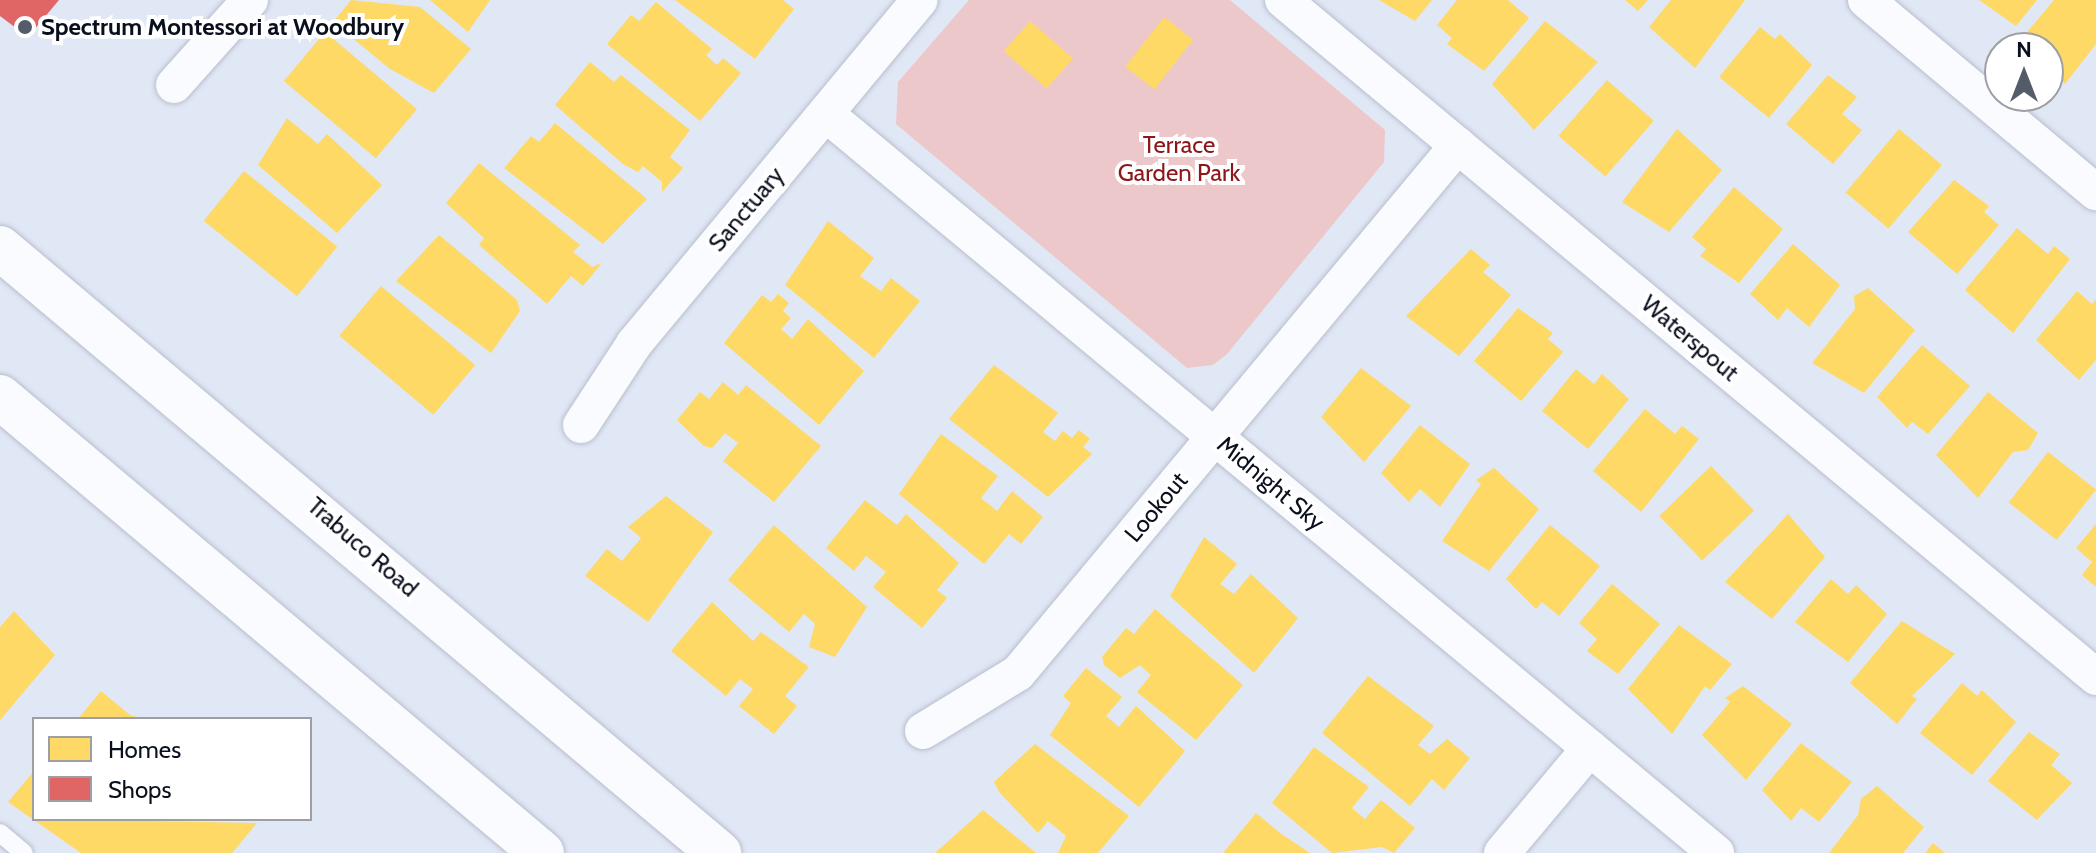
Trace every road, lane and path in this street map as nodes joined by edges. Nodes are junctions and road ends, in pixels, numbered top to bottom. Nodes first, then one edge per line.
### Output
1 (250, 0) edge
2 (920, 0) edge
3 (1283, 0) edge
4 (1866, 0) edge
5 (174, 85) dead end
6 (826, 114) junction
7 (1458, 145) junction
8 (2095, 188) edge
9 (0, 248) edge
10 (0, 397) edge
11 (581, 425) dead end
12 (1215, 436) junction
13 (2096, 677) edge
14 (923, 731) dead end
15 (1590, 748) junction
16 (0, 833) edge
17 (24, 853) edge
18 (542, 853) edge
19 (719, 853) edge
20 (1502, 853) edge
21 (1716, 853) edge

1 - 5 street
2 - 6 street, Sanctuary
3 - 7 street, Waterspout
4 - 8 street
6 - 11 street, Sanctuary
6 - 12 street, Midnight Sky
7 - 12 street, Lookout
7 - 13 street, Waterspout
9 - 19 main road, Trabuco Road
10 - 18 main road
12 - 14 street, Lookout
12 - 15 street, Midnight Sky
15 - 20 street
15 - 21 street, Midnight Sky
16 - 17 lane

